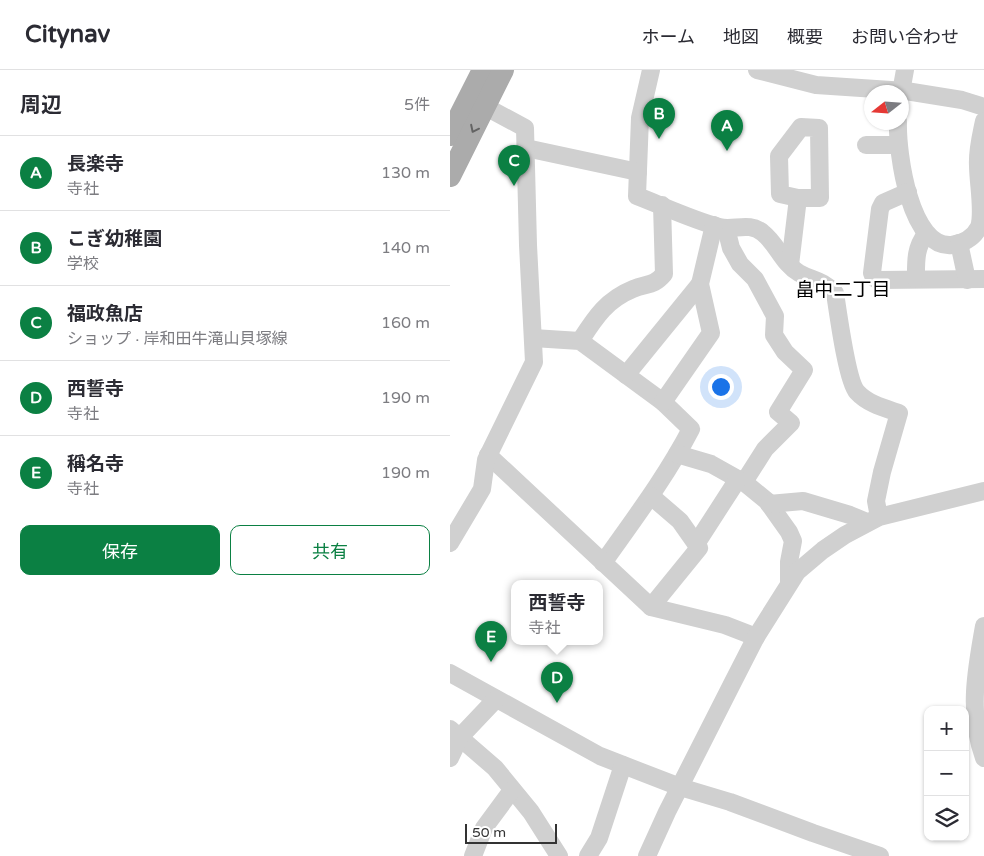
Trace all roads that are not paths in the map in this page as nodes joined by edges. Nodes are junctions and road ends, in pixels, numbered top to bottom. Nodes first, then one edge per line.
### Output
1 (483, 70) edge
2 (503, 70) edge
3 (651, 70) edge
4 (757, 70) edge
5 (905, 70) edge
6 (798, 76) edge
7 (902, 85) edge
8 (864, 89) edge
9 (909, 93) edge
10 (477, 102) junction
11 (984, 107) edge
12 (984, 120) edge
13 (898, 130) edge
14 (450, 135) edge
15 (866, 145) dead end
16 (898, 145) junction
17 (526, 148) junction
18 (981, 149) edge
19 (638, 172) junction
20 (450, 176) edge
21 (908, 192) junction
22 (798, 198) dead end
23 (662, 205) junction
24 (720, 227) junction
25 (926, 234) junction
26 (960, 243) junction
27 (790, 265) junction
28 (916, 279) junction
29 (975, 279) edge
30 (700, 284) junction
31 (533, 338) junction
32 (580, 340) junction
33 (626, 375) junction
34 (663, 402) junction
35 (678, 454) junction
36 (488, 455) junction
37 (741, 481) junction
38 (984, 491) edge
39 (651, 496) junction
40 (769, 504) junction
41 (873, 520) junction
42 (450, 543) edge
43 (696, 544) junction
44 (603, 563) junction
45 (789, 583) junction
46 (650, 607) junction
47 (984, 626) edge
48 (756, 638) junction
49 (450, 673) edge
50 (496, 699) junction
51 (455, 733) edge
52 (450, 758) edge
53 (984, 758) edge
54 (623, 765) junction
55 (680, 787) junction
56 (512, 790) junction
57 (473, 856) edge
58 (558, 856) edge
59 (588, 856) edge
60 (647, 856) edge
61 (880, 856) edge

1 - 10 main road
2 - 10 main road
3 - 19 street
4 - 6 street
5 - 7 street
6 - 8 street
9 - 11 street
10 - 14 main road
10 - 17 street
10 -> 20 main road
12 - 18 street
13 - 16 street
15 - 16 street
16 - 21 street
17 - 19 street
17 - 31 street
18 - 26 street
19 - 23 street
21 - 25 street
21 - 28 street
22 - 27 street
23 - 24 street
23 - 32 street
24 - 27 street
24 - 30 street
24 - 37 street
25 - 26 street
25 - 28 street
26 - 29 street
27 - 41 street
28 - 29 street
30 - 33 street
30 - 34 street
31 - 32 street
31 - 36 street
32 - 33 street
33 - 34 street
34 - 35 street
35 - 37 street
35 - 39 street
36 - 42 street
36 - 44 street
37 - 40 street
37 - 43 street
38 - 41 street
39 - 43 street
39 - 44 street
40 - 41 street
40 - 45 street
41 - 45 street
43 - 46 street
44 - 46 street
45 - 48 street
46 - 48 street
47 - 53 street
48 - 55 street
49 - 50 street
50 - 51 street
50 - 54 street
51 - 52 street
51 - 56 street
54 - 55 street
54 - 59 street
55 - 60 street
55 - 61 street
56 - 57 street
56 - 58 street

